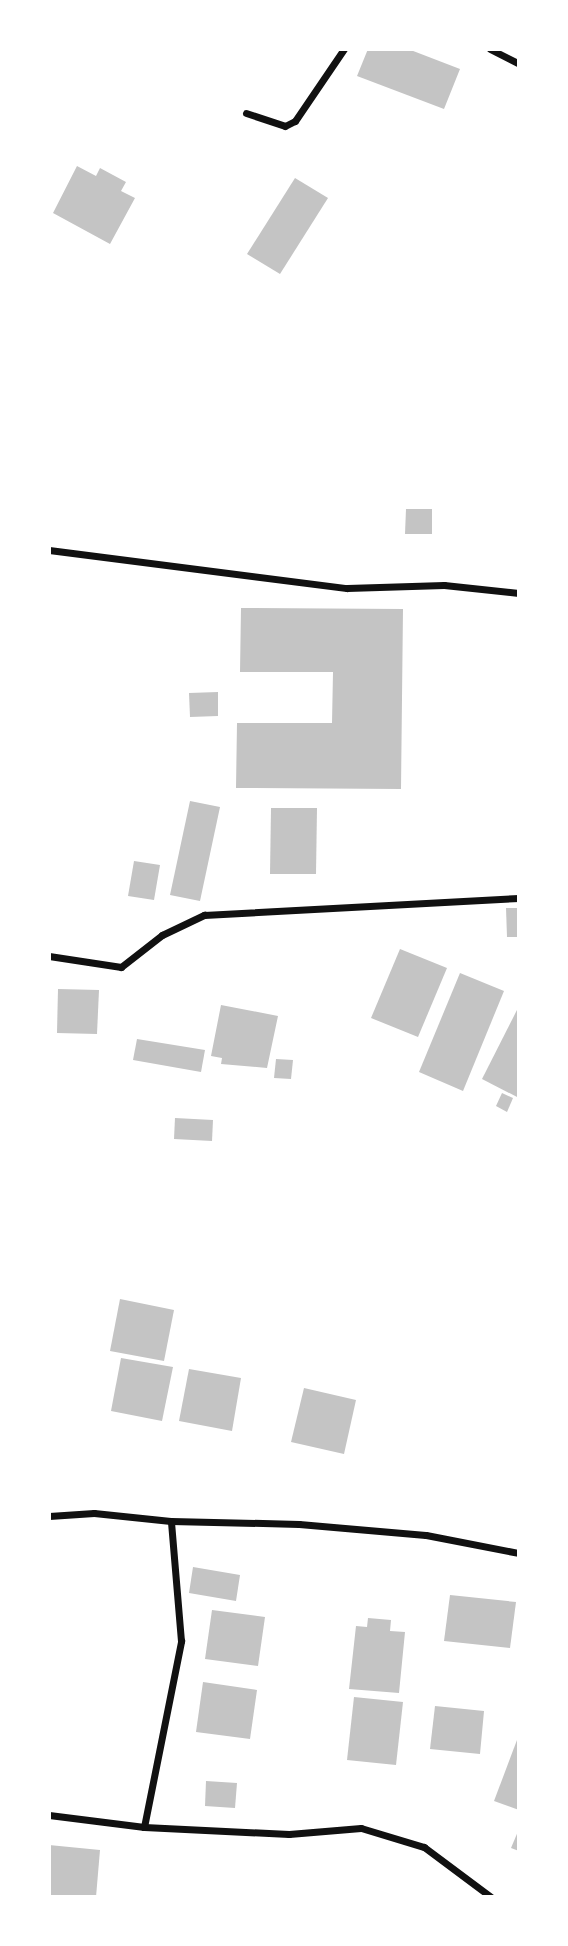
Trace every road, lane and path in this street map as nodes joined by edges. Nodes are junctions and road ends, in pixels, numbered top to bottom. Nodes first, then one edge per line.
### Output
1 (344, 49) edge
2 (490, 49) edge
3 (502, 52) edge
4 (519, 64) edge
5 (247, 114) dead end
6 (49, 550) edge
7 (519, 593) edge
8 (519, 898) edge
9 (49, 956) edge
10 (49, 1516) edge
11 (171, 1521) junction
12 (519, 1553) edge
13 (49, 1815) edge
14 (144, 1827) junction
15 (491, 1897) edge

1 - 5 street
2 - 3 street
3 - 4 street
6 - 7 street
8 - 9 street
10 - 11 street
11 - 12 street
11 - 14 street
13 - 14 street
14 - 15 street

